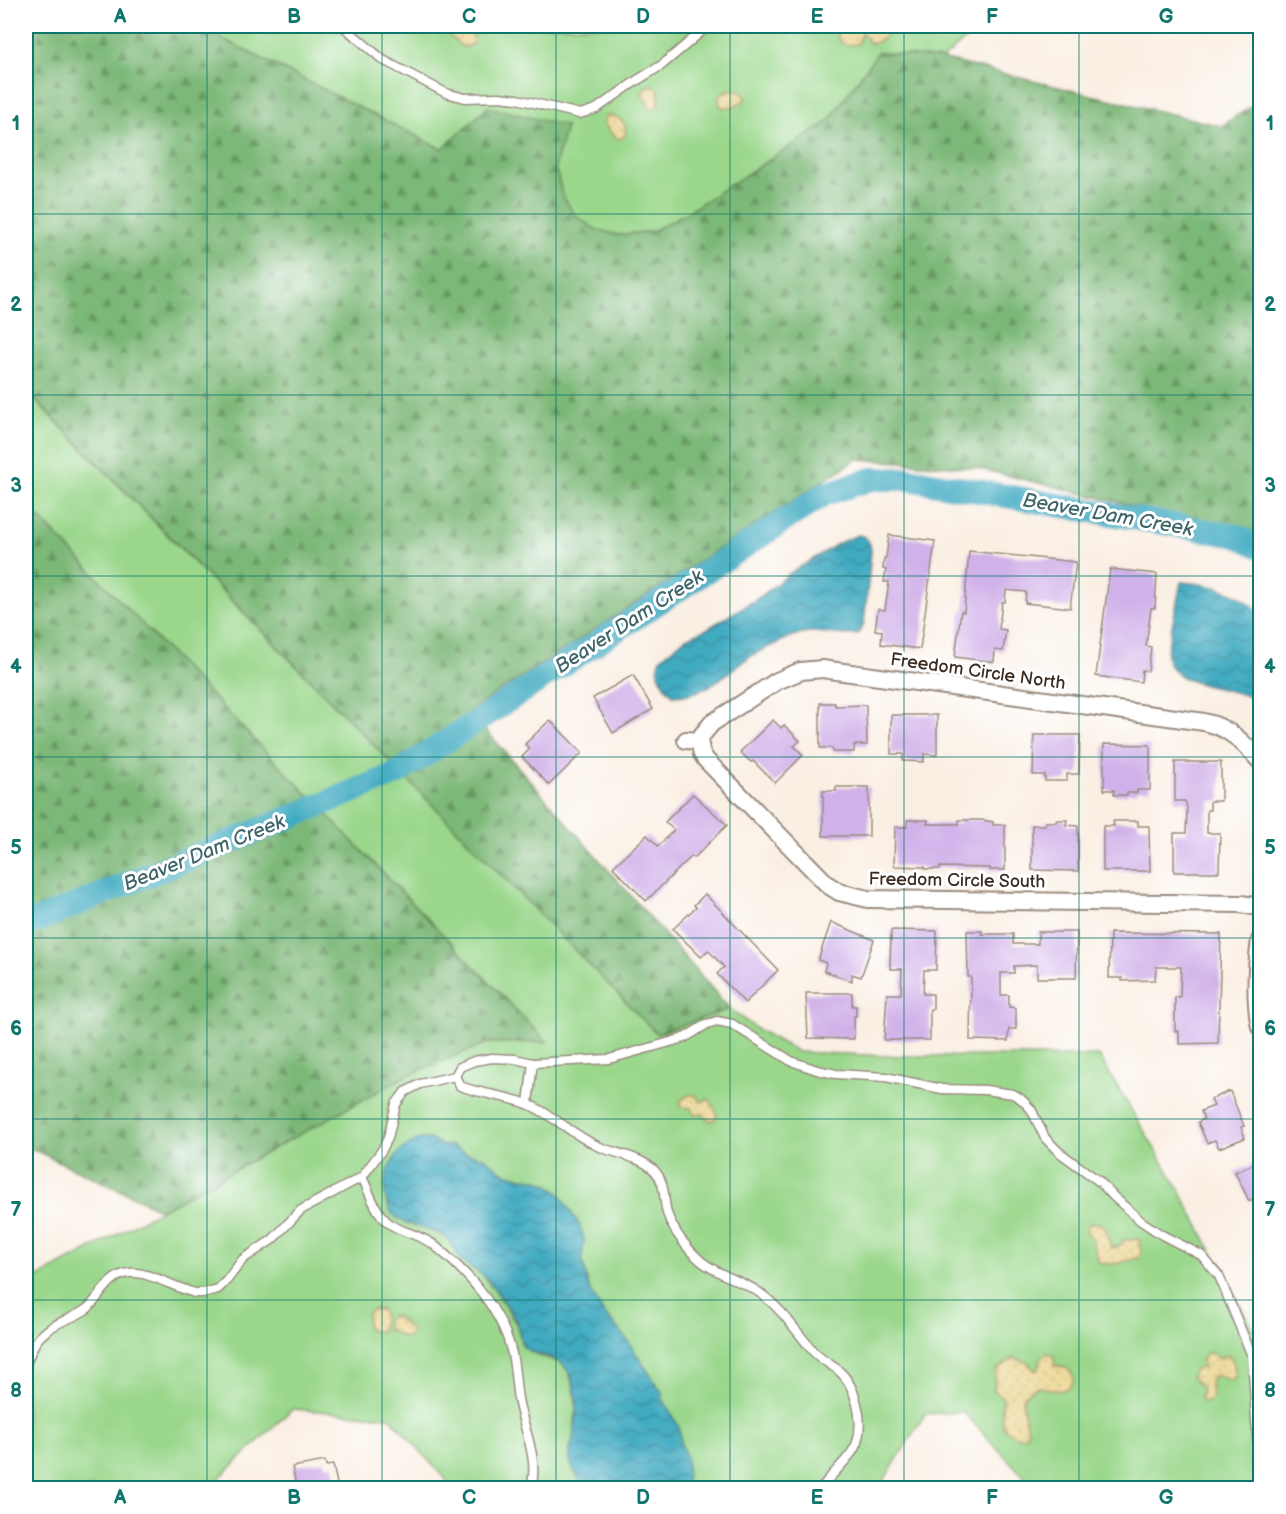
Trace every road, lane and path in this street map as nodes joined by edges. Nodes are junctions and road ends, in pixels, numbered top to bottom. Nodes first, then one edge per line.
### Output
1 (343, 26) edge
2 (708, 26) edge
3 (693, 741) joint
4 (1260, 761) edge
5 (1260, 907) edge
6 (1260, 940) edge
7 (1260, 1027) edge
8 (533, 1063) junction
9 (455, 1076) junction
10 (528, 1104) junction
11 (362, 1177) junction
12 (26, 1365) edge
13 (1260, 1483) edge
14 (531, 1488) edge
15 (822, 1488) edge

1 - 2 lane
3 - 4 street, Freedom Circle North
3 - 5 street, Freedom Circle South
6 - 7 street
8 - 9 lane
8 - 10 lane
8 - 13 lane
9 - 10 lane
9 - 11 lane
10 - 15 lane
11 - 12 lane
11 - 14 lane

